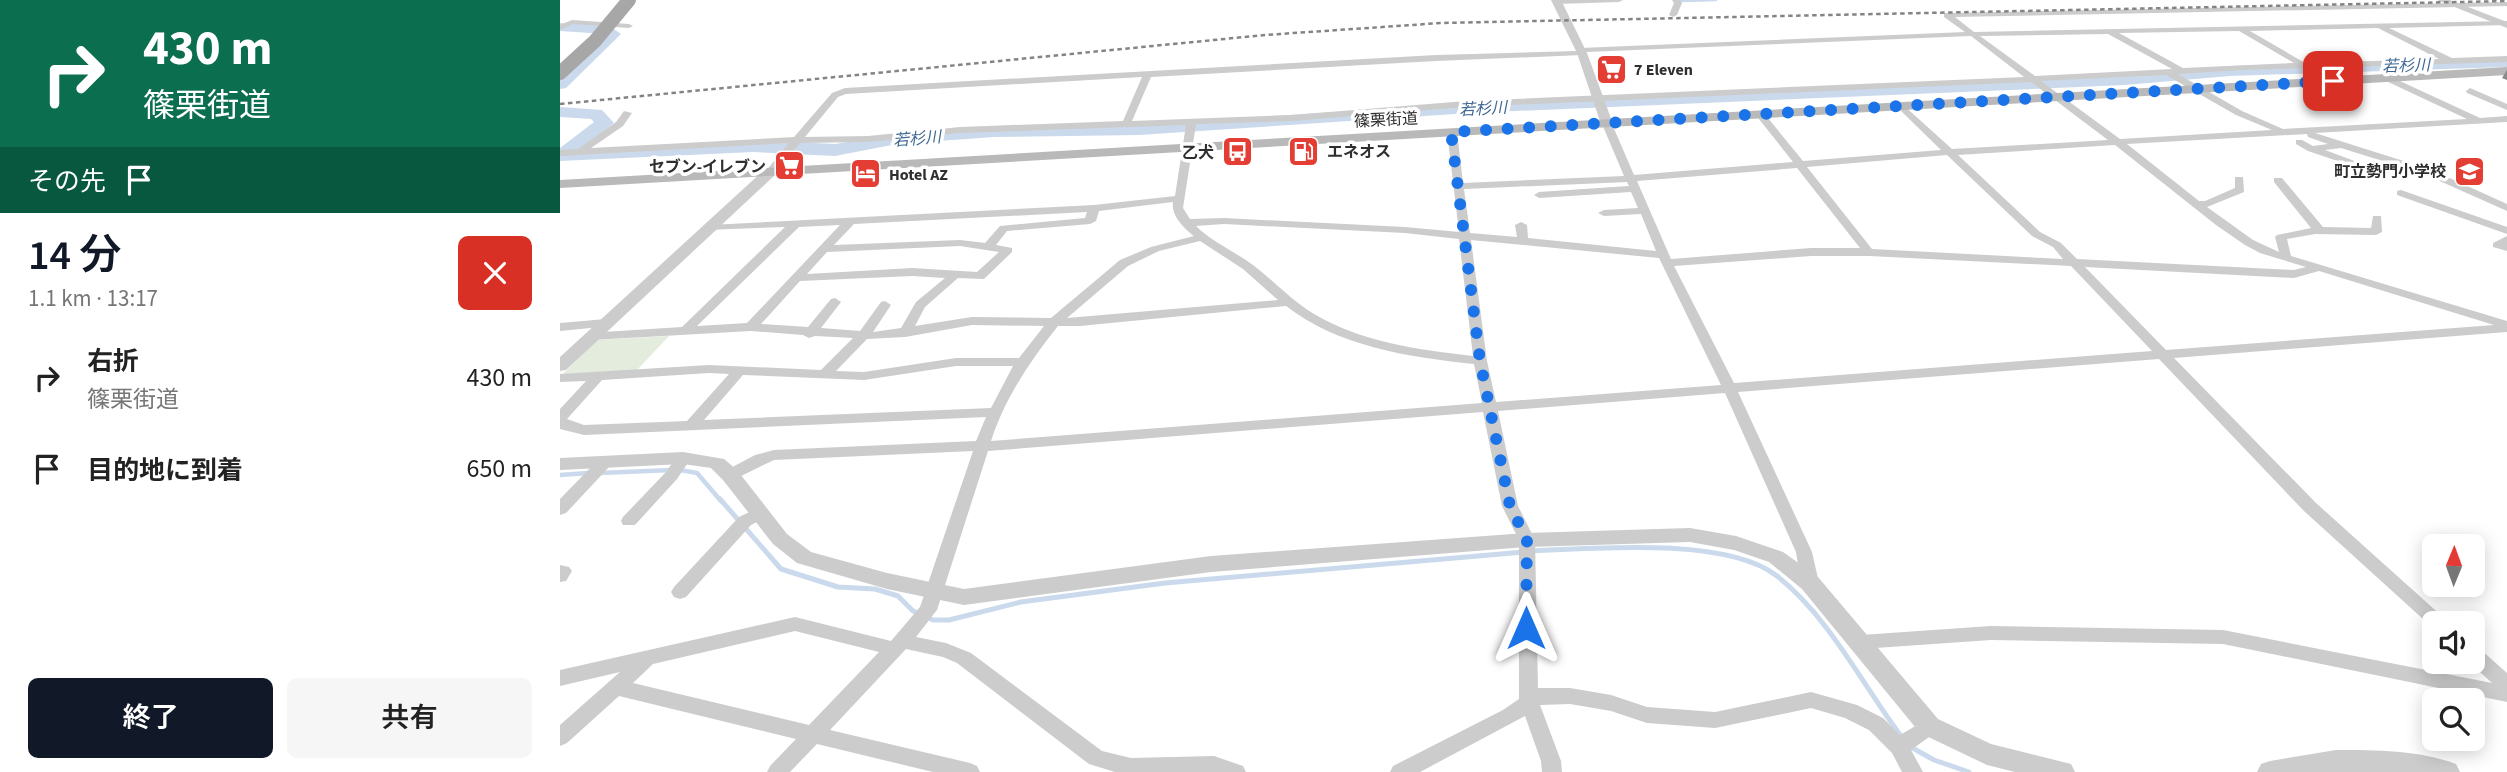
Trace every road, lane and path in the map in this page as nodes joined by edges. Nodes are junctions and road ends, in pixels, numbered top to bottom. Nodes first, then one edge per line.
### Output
1 (618, 0) edge
2 (629, 0) edge
3 (1619, 0) edge
4 (1676, 0) edge
5 (2442, 0) edge
6 (1557, 1) edge
7 (2507, 4) edge
8 (2453, 5) junction
9 (2338, 7) junction
10 (2208, 10) junction
11 (2074, 13) junction
12 (1673, 15) dead end
13 (2505, 24) edge
14 (2376, 25) junction
15 (629, 26) dead end
16 (560, 28) edge
17 (2239, 28) junction
18 (2109, 31) junction
19 (1972, 34) junction
20 (1581, 51) junction
21 (2507, 59) edge
22 (2452, 61) junction
23 (560, 63) edge
24 (2306, 66) junction
25 (2180, 71) junction
26 (2507, 71) edge
27 (2168, 72) junction
28 (1148, 73) junction
29 (560, 74) edge
30 (2035, 78) junction
31 (2387, 78) junction
32 (2198, 89) junction
33 (2470, 91) dead end
34 (2058, 97) junction
35 (1600, 99) junction
36 (1901, 106) junction
37 (2507, 107) edge
38 (627, 113) dead end
39 (1760, 114) junction
40 (2507, 119) edge
41 (2478, 120) junction
42 (1191, 123) junction
43 (1607, 124) junction
44 (1126, 125) junction
45 (1451, 132) junction
46 (2294, 135) junction
47 (797, 139) junction
48 (2118, 143) junction
49 (2345, 144) junction
50 (1188, 148) junction
51 (2312, 149) junction
52 (580, 152) junction
53 (1950, 152) junction
54 (560, 153) edge
55 (1798, 163) junction
56 (2371, 169) dead end
57 (769, 172) junction
58 (2239, 179) dead end
59 (2278, 180) dead end
60 (560, 184) edge
61 (1630, 184) junction
62 (1458, 186) junction
63 (2401, 193) dead end
64 (1539, 195) dead end
65 (1181, 198) junction
66 (2197, 205) junction
67 (1094, 208) junction
68 (2507, 208) edge
69 (1643, 211) junction
70 (1604, 213) dead end
71 (2377, 218) dead end
72 (850, 221) junction
73 (1186, 223) junction
74 (795, 224) junction
75 (1521, 225) dead end
76 (2503, 227) edge
77 (709, 228) junction
78 (2319, 230) junction
79 (1203, 237) junction
80 (1465, 238) junction
81 (2507, 239) edge
82 (1523, 243) junction
83 (989, 245) junction
84 (2507, 248) edge
85 (825, 249) junction
86 (1869, 252) junction
87 (2286, 258) junction
88 (1665, 259) junction
89 (2075, 264) junction
90 (2319, 268) junction
91 (955, 275) junction
92 (797, 278) junction
93 (835, 302) dead end
94 (1292, 302) junction
95 (884, 304) dead end
96 (606, 323) junction
97 (1052, 323) junction
98 (2507, 326) edge
99 (560, 327) edge
100 (751, 327) junction
101 (685, 331) junction
102 (905, 333) junction
103 (809, 334) junction
104 (592, 336) junction
105 (863, 336) junction
106 (2161, 353) junction
107 (1480, 361) junction
108 (1023, 362) junction
109 (560, 366) edge
110 (740, 370) junction
111 (824, 375) junction
112 (598, 376) junction
113 (560, 378) edge
114 (1729, 387) junction
115 (1489, 407) junction
116 (996, 412) junction
117 (560, 419) edge
118 (691, 426) junction
119 (984, 446) junction
120 (683, 458) junction
121 (605, 462) junction
122 (560, 464) edge
123 (730, 475) junction
124 (560, 509) edge
125 (760, 513) junction
126 (629, 521) dead end
127 (1527, 548) junction
128 (560, 571) edge
129 (560, 576) edge
130 (1810, 583) junction
131 (680, 592) dead end
132 (927, 609) junction
133 (2425, 611) edge
134 (1861, 642) junction
135 (899, 645) junction
136 (646, 658) junction
137 (2485, 665) edge
138 (560, 678) edge
139 (2507, 685) edge
140 (616, 687) junction
141 (2507, 694) edge
142 (1529, 702) junction
143 (812, 733) junction
144 (560, 737) edge
145 (1911, 738) junction
146 (777, 772) edge
147 (970, 772) edge
148 (1236, 772) edge
149 (1400, 772) edge
150 (1552, 772) edge
151 (1913, 772) edge
152 (2062, 772) edge
153 (2270, 772) edge
154 (2447, 772) edge

1 - 23 main road
2 - 29 main road, bridge
3 - 6 street
4 - 12 street
5 - 8 street
6 - 20 street
7 - 8 street
8 - 9 street
8 - 13 street
9 - 10 street
9 - 14 street
10 - 11 street
10 - 17 street
11 - 18 street
11 - 19 street
13 - 14 street
14 - 17 street
14 - 22 street
15 - 16 street
17 - 18 street
17 - 24 street
18 - 19 street
18 - 25 street
19 - 20 street
19 - 30 street
20 - 28 street
20 - 35 street
21 - 22 street
22 - 24 street
24 - 25 street
25 - 27 street
26 - 31 main road, 篠栗街道
27 - 30 street
27 - 32 street
28 - 44 street
28 - 47 street
30 - 34 street
30 - 35 street
31 - 32 main road, 篠栗街道
31 - 41 street
32 - 34 main road, 篠栗街道
32 - 46 street
33 - 37 street
34 - 36 main road, 篠栗街道
34 - 48 street
35 - 42 street
35 - 43 street
36 - 39 main road, 篠栗街道
36 - 53 street
38 - 52 street
39 - 43 main road, 篠栗街道
39 - 55 street
40 - 41 street
41 - 46 street
42 - 44 street
42 - 50 street
43 - 45 main road, 篠栗街道
43 - 61 street
44 - 47 street
45 - 50 main road, 篠栗街道
45 - 62 street
46 - 48 street
46 - 49 street
46 - 51 street
47 - 52 street
47 - 57 street
48 - 53 street
48 - 66 street
49 - 51 street
49 - 68 street
50 - 57 main road, 篠栗街道
50 - 65 street
51 - 56 street
52 - 54 street
53 - 55 street
53 - 89 street
55 - 61 street
55 - 86 street
57 - 60 main road, 篠栗街道
57 - 77 street
58 - 66 street
59 - 78 street
61 - 62 street
61 - 64 street
61 - 69 street
62 - 80 street
63 - 76 street
65 - 67 street
65 - 73 street
66 - 87 street
67 - 72 street
67 - 83 street
69 - 70 street
69 - 88 street
71 - 78 street
72 - 74 street
72 - 85 street
73 - 79 street
73 - 80 street
74 - 77 street
74 - 101 street
75 - 82 street
77 - 96 street
78 - 87 street
79 - 94 street
79 - 97 street
80 - 82 street
80 - 107 street
81 - 84 street
82 - 88 street
83 - 85 street
83 - 91 street
85 - 92 street
86 - 88 street
86 - 89 street
87 - 90 street
88 - 114 street
89 - 90 street
89 - 106 street
90 - 98 street
91 - 92 street
91 - 102 street
92 - 100 street
93 - 103 street
94 - 97 street
94 - 107 street
95 - 105 street
96 - 99 street
96 - 104 street
97 - 102 street
97 - 108 street
98 - 106 street
100 - 101 street
100 - 103 street
101 - 104 street
102 - 105 street
103 - 105 street
104 - 109 street
105 - 111 street
106 - 114 street
106 - 133 street
107 - 115 street
108 - 111 street
108 - 116 street
110 - 111 street
110 - 112 street
110 - 118 street
112 - 113 street
112 - 117 street
114 - 115 street
114 - 130 street
115 - 119 street
115 - 127 street
116 - 118 street
116 - 119 street
117 - 118 street
119 - 123 street
119 - 132 street
120 - 121 street
120 - 123 street
120 - 126 street
121 - 122 street
121 - 124 street
123 - 125 street
125 - 131 street
125 - 132 street
127 - 130 street
127 - 132 street
127 - 142 street
128 - 129 street
130 - 134 street
132 - 135 street
134 - 141 street
134 - 145 street
135 - 136 street
135 - 143 street
135 - 148 street
136 - 138 street
136 - 140 street
137 - 139 street
140 - 143 street
140 - 144 street
142 - 145 street
142 - 149 street
142 - 150 street
143 - 146 street
143 - 147 street
145 - 151 street
145 - 152 street
153 - 154 street

